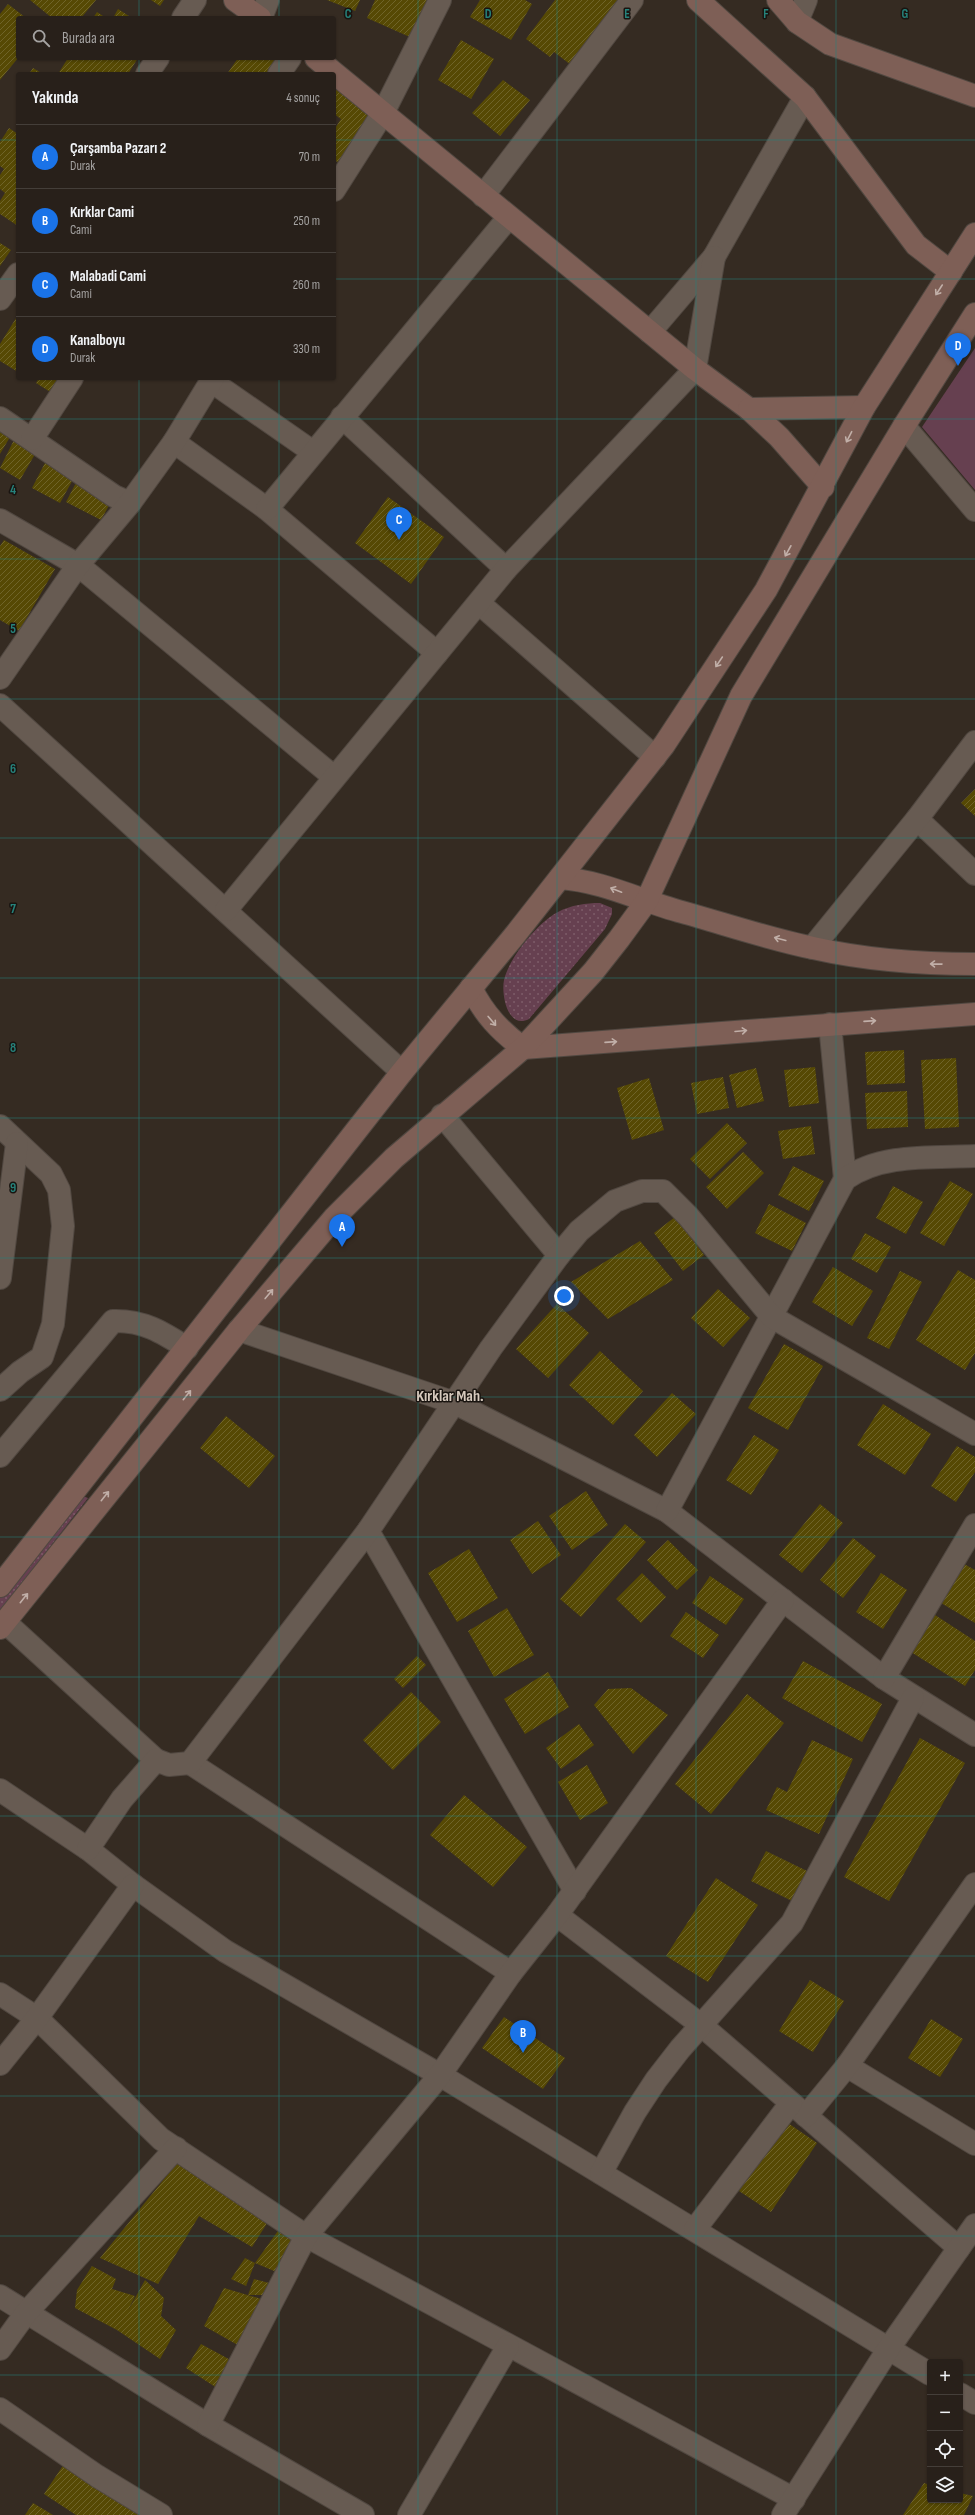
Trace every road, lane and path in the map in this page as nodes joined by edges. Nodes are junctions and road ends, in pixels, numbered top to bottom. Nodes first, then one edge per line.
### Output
1 (195, 0) edge
2 (235, 0) edge
3 (268, 0) edge
4 (440, 0) edge
5 (632, 0) edge
6 (698, 0) edge
7 (778, 0) edge
8 (806, 0) edge
9 (184, 16) edge
10 (258, 16) edge
11 (262, 16) edge
12 (796, 22) junction
13 (157, 60) edge
14 (289, 60) edge
15 (318, 60) edge
16 (148, 72) edge
17 (280, 72) edge
18 (333, 72) edge
19 (336, 74) edge
20 (975, 96) edge
21 (805, 97) junction
22 (383, 113) junction
23 (336, 187) edge
24 (483, 196) junction
25 (509, 217) junction
26 (975, 234) edge
27 (714, 257) junction
28 (951, 272) junction
29 (16, 277) edge
30 (0, 299) edge
31 (975, 314) edge
32 (650, 332) junction
33 (695, 369) junction
34 (71, 380) edge
35 (211, 380) edge
36 (213, 380) edge
37 (864, 408) junction
38 (749, 409) junction
39 (0, 418) edge
40 (342, 418) junction
41 (904, 426) junction
42 (32, 439) junction
43 (174, 442) junction
44 (313, 452) junction
45 (823, 487) junction
46 (130, 503) junction
47 (267, 509) junction
48 (975, 510) edge
49 (0, 520) edge
50 (78, 565) junction
51 (506, 569) junction
52 (480, 604) junction
53 (437, 652) junction
54 (0, 678) edge
55 (0, 705) edge
56 (975, 742) edge
57 (655, 757) junction
58 (334, 776) junction
59 (917, 819) junction
60 (975, 874) edge
61 (560, 878) junction
62 (646, 902) junction
63 (226, 910) junction
64 (812, 948) junction
65 (975, 964) edge
66 (471, 988) junction
67 (975, 1014) edge
68 (830, 1024) junction
69 (523, 1048) junction
70 (402, 1072) junction
71 (442, 1115) junction
72 (0, 1126) edge
73 (17, 1143) junction
74 (975, 1156) edge
75 (845, 1179) junction
76 (559, 1255) junction
77 (0, 1278) edge
78 (772, 1317) junction
79 (239, 1330) junction
80 (187, 1348) junction
81 (2, 1382) edge
82 (455, 1403) junction
83 (975, 1434) edge
84 (0, 1456) edge
85 (667, 1511) junction
86 (974, 1529) edge
87 (368, 1531) junction
88 (0, 1586) edge
89 (783, 1600) junction
90 (3, 1625) edge
91 (884, 1678) junction
92 (913, 1698) junction
93 (975, 1735) edge
94 (156, 1760) junction
95 (190, 1762) junction
96 (0, 1790) edge
97 (88, 1849) junction
98 (975, 1884) edge
99 (132, 1885) junction
100 (575, 1891) junction
101 (558, 1915) junction
102 (510, 1973) junction
103 (0, 1994) edge
104 (37, 2018) junction
105 (701, 2025) junction
106 (0, 2064) edge
107 (847, 2066) junction
108 (440, 2075) junction
109 (798, 2109) junction
110 (975, 2144) edge
111 (176, 2148) junction
112 (601, 2173) junction
113 (975, 2225) edge
114 (695, 2229) junction
115 (306, 2236) junction
116 (959, 2248) junction
117 (0, 2296) edge
118 (26, 2313) junction
119 (508, 2346) junction
120 (889, 2348) junction
121 (0, 2349) edge
122 (927, 2372) edge
123 (962, 2395) edge
124 (975, 2404) edge
125 (0, 2409) edge
126 (208, 2425) junction
127 (788, 2507) edge
128 (161, 2515) edge
129 (363, 2515) edge
130 (409, 2515) edge

1 - 9 street
2 - 10 main road
3 - 11 street
4 - 22 street
5 - 24 street
6 - 21 main road
7 - 12 main road
8 - 12 street
12 - 20 main road
13 - 16 street
14 - 17 street
15 - 18 main road
19 - 22 main road
21 - 27 street
21 - 28 main road
22 - 23 street
22 - 24 main road
24 - 25 main road
25 - 32 main road
25 - 40 street
26 - 28 main road
27 - 32 street
27 - 33 street
28 -> 37 main road
29 - 30 street
31 - 41 main road
32 - 33 main road
33 - 38 main road
33 - 51 street
34 - 42 street
35 - 43 street
36 - 44 street
37 - 38 main road
37 -> 45 main road
38 - 45 main road
39 - 42 street
40 - 44 street
40 - 51 street
41 - 48 street
41 - 62 main road
42 - 46 street
43 - 46 street
43 - 47 street
44 - 47 street
45 -> 57 main road
46 - 50 street
47 - 53 street
49 - 50 street
50 - 54 street
50 - 58 street
51 - 52 street
52 - 53 street
52 - 57 street
53 - 58 street
55 - 63 street
56 - 59 street
57 - 61 main road
58 - 63 street
59 - 60 street
59 - 64 street
62 -> 61 main road
61 - 66 main road
64 -> 62 main road
62 - 69 main road
63 - 70 street
65 -> 64 main road
66 -> 69 main road
66 - 70 main road
68 -> 67 main road
69 -> 68 main road
68 - 75 street
69 - 71 main road
70 - 80 main road
71 - 76 street
79 -> 71 main road
72 - 73 street
73 - 77 street
73 - 81 street
74 - 75 street
75 - 78 street
76 - 78 street
76 - 82 street
78 - 83 street
78 - 85 street
79 - 82 street
90 -> 79 main road
80 - 84 street
80 - 88 main road
82 - 85 street
82 - 87 street
85 - 89 street
86 - 91 street
87 - 95 street
87 - 100 street
89 - 91 street
89 - 100 street
90 - 94 street
91 - 92 street
92 - 93 street
92 - 105 street
94 - 95 street
94 - 97 street
95 - 102 street
96 - 97 street
97 - 99 street
98 - 107 street
99 - 104 street
99 - 108 street
100 - 101 street
101 - 102 street
101 - 105 street
102 - 108 street
103 - 104 street
104 - 106 street
104 - 111 street
105 - 109 street
105 - 112 street
107 - 109 street
107 - 110 street
108 - 112 street
108 - 115 street
109 - 114 street
109 - 116 street
111 - 115 street
111 - 118 street
112 - 114 street
113 - 116 street
114 - 120 street
115 - 119 street
115 - 126 street
116 - 120 street
117 - 118 street
118 - 121 street
118 - 126 street
119 - 127 street
119 - 130 street
120 - 122 street
120 - 127 street
123 - 124 street
125 - 128 street
126 - 129 street

